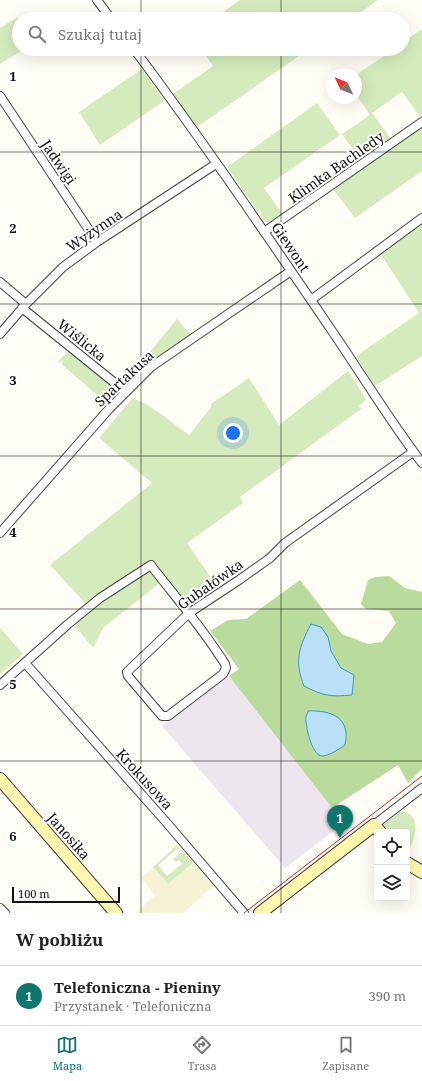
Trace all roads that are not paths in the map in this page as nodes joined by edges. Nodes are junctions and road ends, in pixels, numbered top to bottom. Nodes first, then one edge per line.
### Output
1 (97, 0) edge
2 (106, 12) edge
3 (139, 56) edge
4 (0, 96) edge
5 (422, 122) edge
6 (216, 164) junction
7 (422, 218) edge
8 (264, 232) junction
9 (97, 242) junction
10 (291, 271) junction
11 (0, 282) edge
12 (311, 300) junction
13 (24, 306) junction
14 (0, 334) edge
15 (126, 392) junction
16 (413, 452) junction
17 (422, 463) edge
18 (0, 533) edge
19 (189, 613) junction
20 (25, 663) junction
21 (0, 685) edge
22 (0, 779) edge
23 (422, 788) edge
24 (377, 828) edge
25 (410, 865) edge
26 (422, 872) edge
27 (0, 908) edge
28 (5, 913) edge
29 (116, 913) edge
30 (244, 913) edge
31 (260, 913) edge

1 - 2 street
3 - 6 street, Giewont
4 - 9 street, Jadwigi
5 - 8 street, Klimka Bachledy
6 - 8 street, Giewont
6 - 9 street, Wyżynna
7 - 12 street
8 - 10 street, Giewont
9 - 13 street, Wyżynna
10 - 12 street, Giewont
10 - 15 street, Spartakusa
11 - 13 street, Wiślicka
12 - 16 street, Giewont
13 - 14 street, Wyżynna
13 - 15 street, Wiślicka
15 - 18 street, Spartakusa
16 - 17 street, Giewont
16 - 19 street, Gubałówka
19 - 19 street, Gubałówka
19 - 20 street
20 - 21 street
20 - 30 street, Krokusowa
22 - 29 street, Janosika
23 - 24 street
24 - 31 street
25 - 26 street
27 - 28 street

